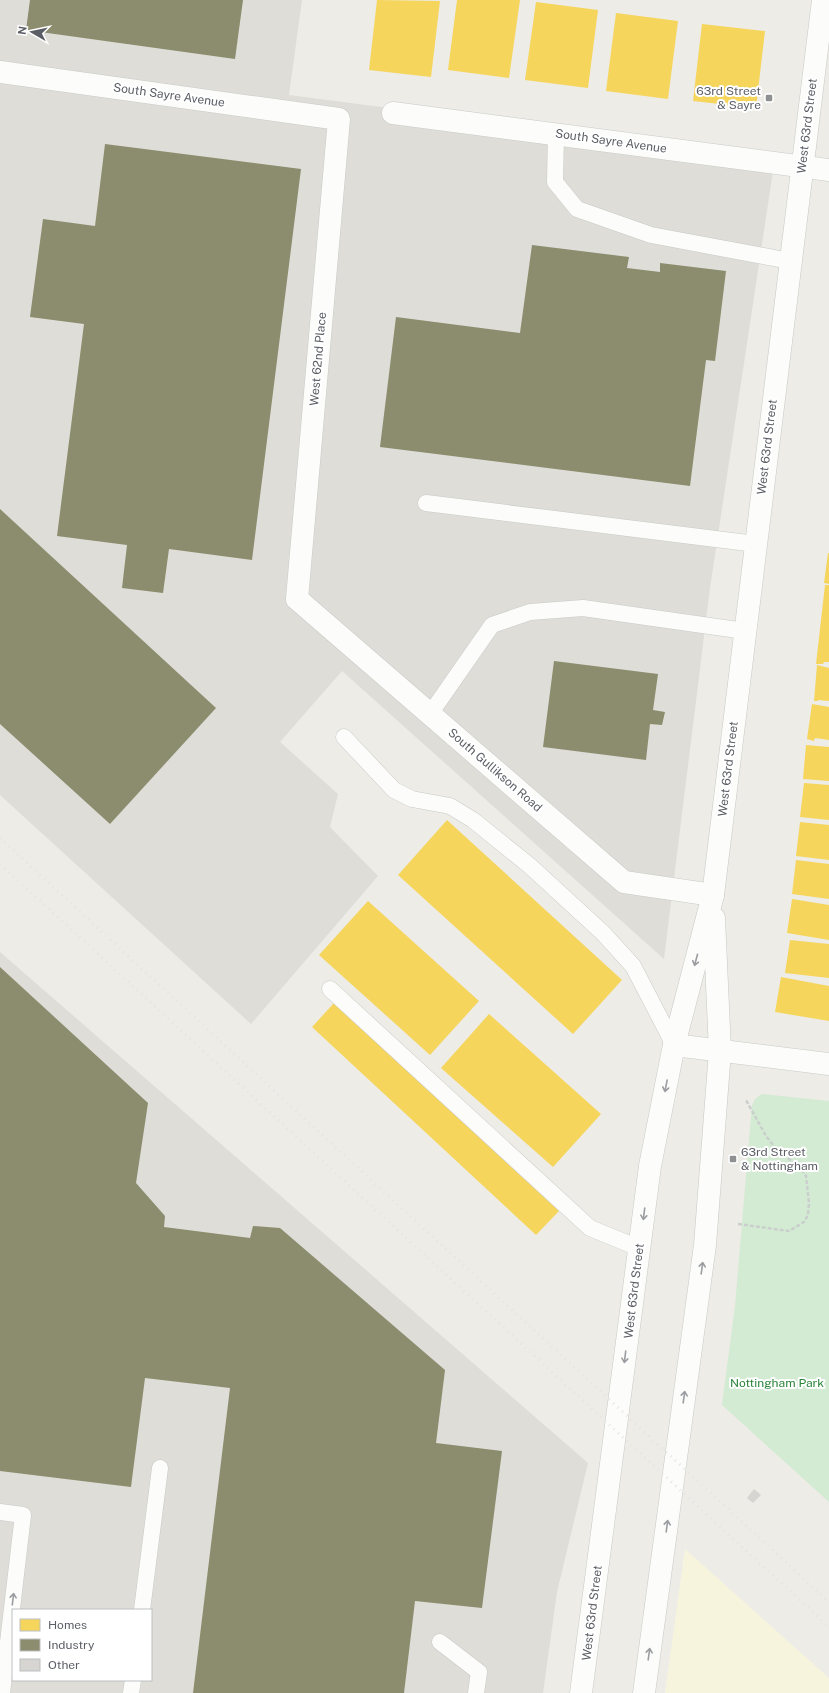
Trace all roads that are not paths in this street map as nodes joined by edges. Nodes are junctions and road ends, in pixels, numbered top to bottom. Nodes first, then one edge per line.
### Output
1 (823, 0) edge
2 (0, 72) edge
3 (393, 113) dead end
4 (339, 119) joint
5 (556, 134) junction
6 (802, 167) junction
7 (829, 170) edge
8 (790, 261) junction
9 (426, 503) dead end
10 (756, 544) junction
11 (297, 599) joint
12 (745, 631) junction
13 (430, 714) junction
14 (344, 737) dead end
15 (713, 895) junction
16 (330, 989) dead end
17 (674, 1045) junction
18 (720, 1051) junction
19 (829, 1064) edge
20 (639, 1248) junction
21 (160, 1468) dead end
22 (0, 1512) edge
23 (142, 1609) edge
24 (440, 1642) dead end
25 (133, 1681) edge
26 (2, 1693) edge
27 (132, 1693) edge
28 (476, 1693) edge
29 (581, 1693) edge
30 (644, 1693) edge

1 - 6 main road, West 63rd Street
2 - 4 main road, South Sayre Avenue
3 - 5 main road, South Sayre Avenue
4 - 11 main road, West 62nd Place
5 - 6 main road, South Sayre Avenue
5 - 8 lane
6 - 7 main road, South Sayre Avenue
6 - 8 main road, West 63rd Street
8 - 10 main road, West 63rd Street
9 - 10 lane
10 - 12 main road, West 63rd Street
11 - 13 main road, South Gullikson Road
12 - 13 lane
12 - 15 main road, West 63rd Street
13 - 15 main road, South Gullikson Road
14 - 17 lane
15 -> 17 main road, West 63rd Street
15 - 18 main road, West 63rd Street
16 - 20 lane
17 - 18 main road
17 -> 20 main road, West 63rd Street
18 - 19 main road
30 -> 18 main road, West 63rd Street
20 -> 29 main road, West 63rd Street
21 - 23 lane
26 -> 22 lane
24 - 28 lane
25 - 27 lane

